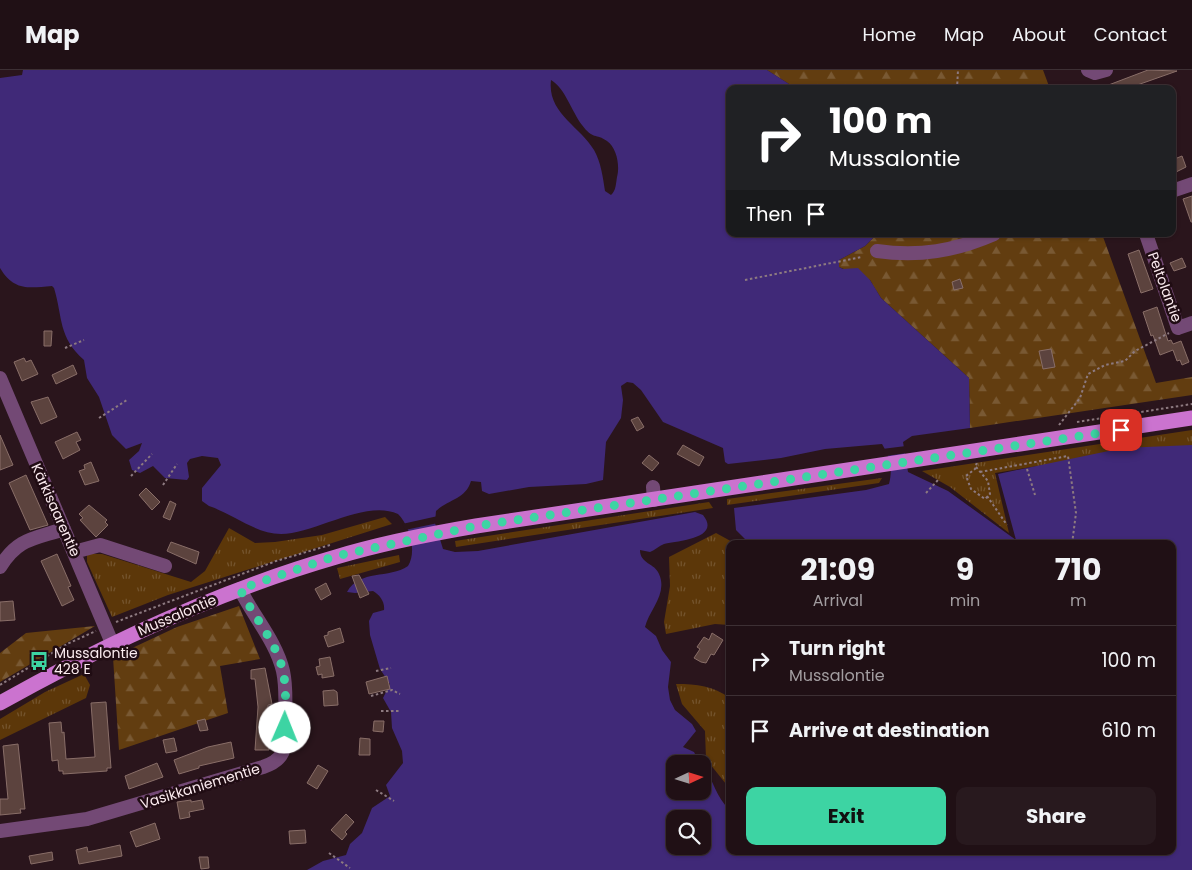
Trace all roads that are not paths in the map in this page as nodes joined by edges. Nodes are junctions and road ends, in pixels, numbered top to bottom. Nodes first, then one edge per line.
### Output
1 (1088, 70) edge
2 (1106, 70) edge
3 (1192, 184) edge
4 (1176, 189) edge
5 (987, 237) edge
6 (1147, 237) edge
7 (877, 251) dead end
8 (1192, 323) edge
9 (0, 378) edge
10 (1192, 418) edge
11 (64, 529) junction
12 (74, 552) junction
13 (165, 566) dead end
14 (0, 567) edge
15 (240, 589) junction
16 (112, 643) junction
17 (0, 703) edge
18 (0, 831) edge

1 - 2 street
3 - 4 street
5 - 7 street
6 - 8 street, Peltolantie
9 - 11 street, Kärkisaarentie
10 - 15 main road, Mussalontie
11 - 12 street, Kärkisaarentie
11 - 14 street
12 - 13 street
12 - 16 street, Kärkisaarentie
15 - 16 main road, Mussalontie
15 - 18 street, Vasikkaniementie
16 - 17 main road, Mussalontie

